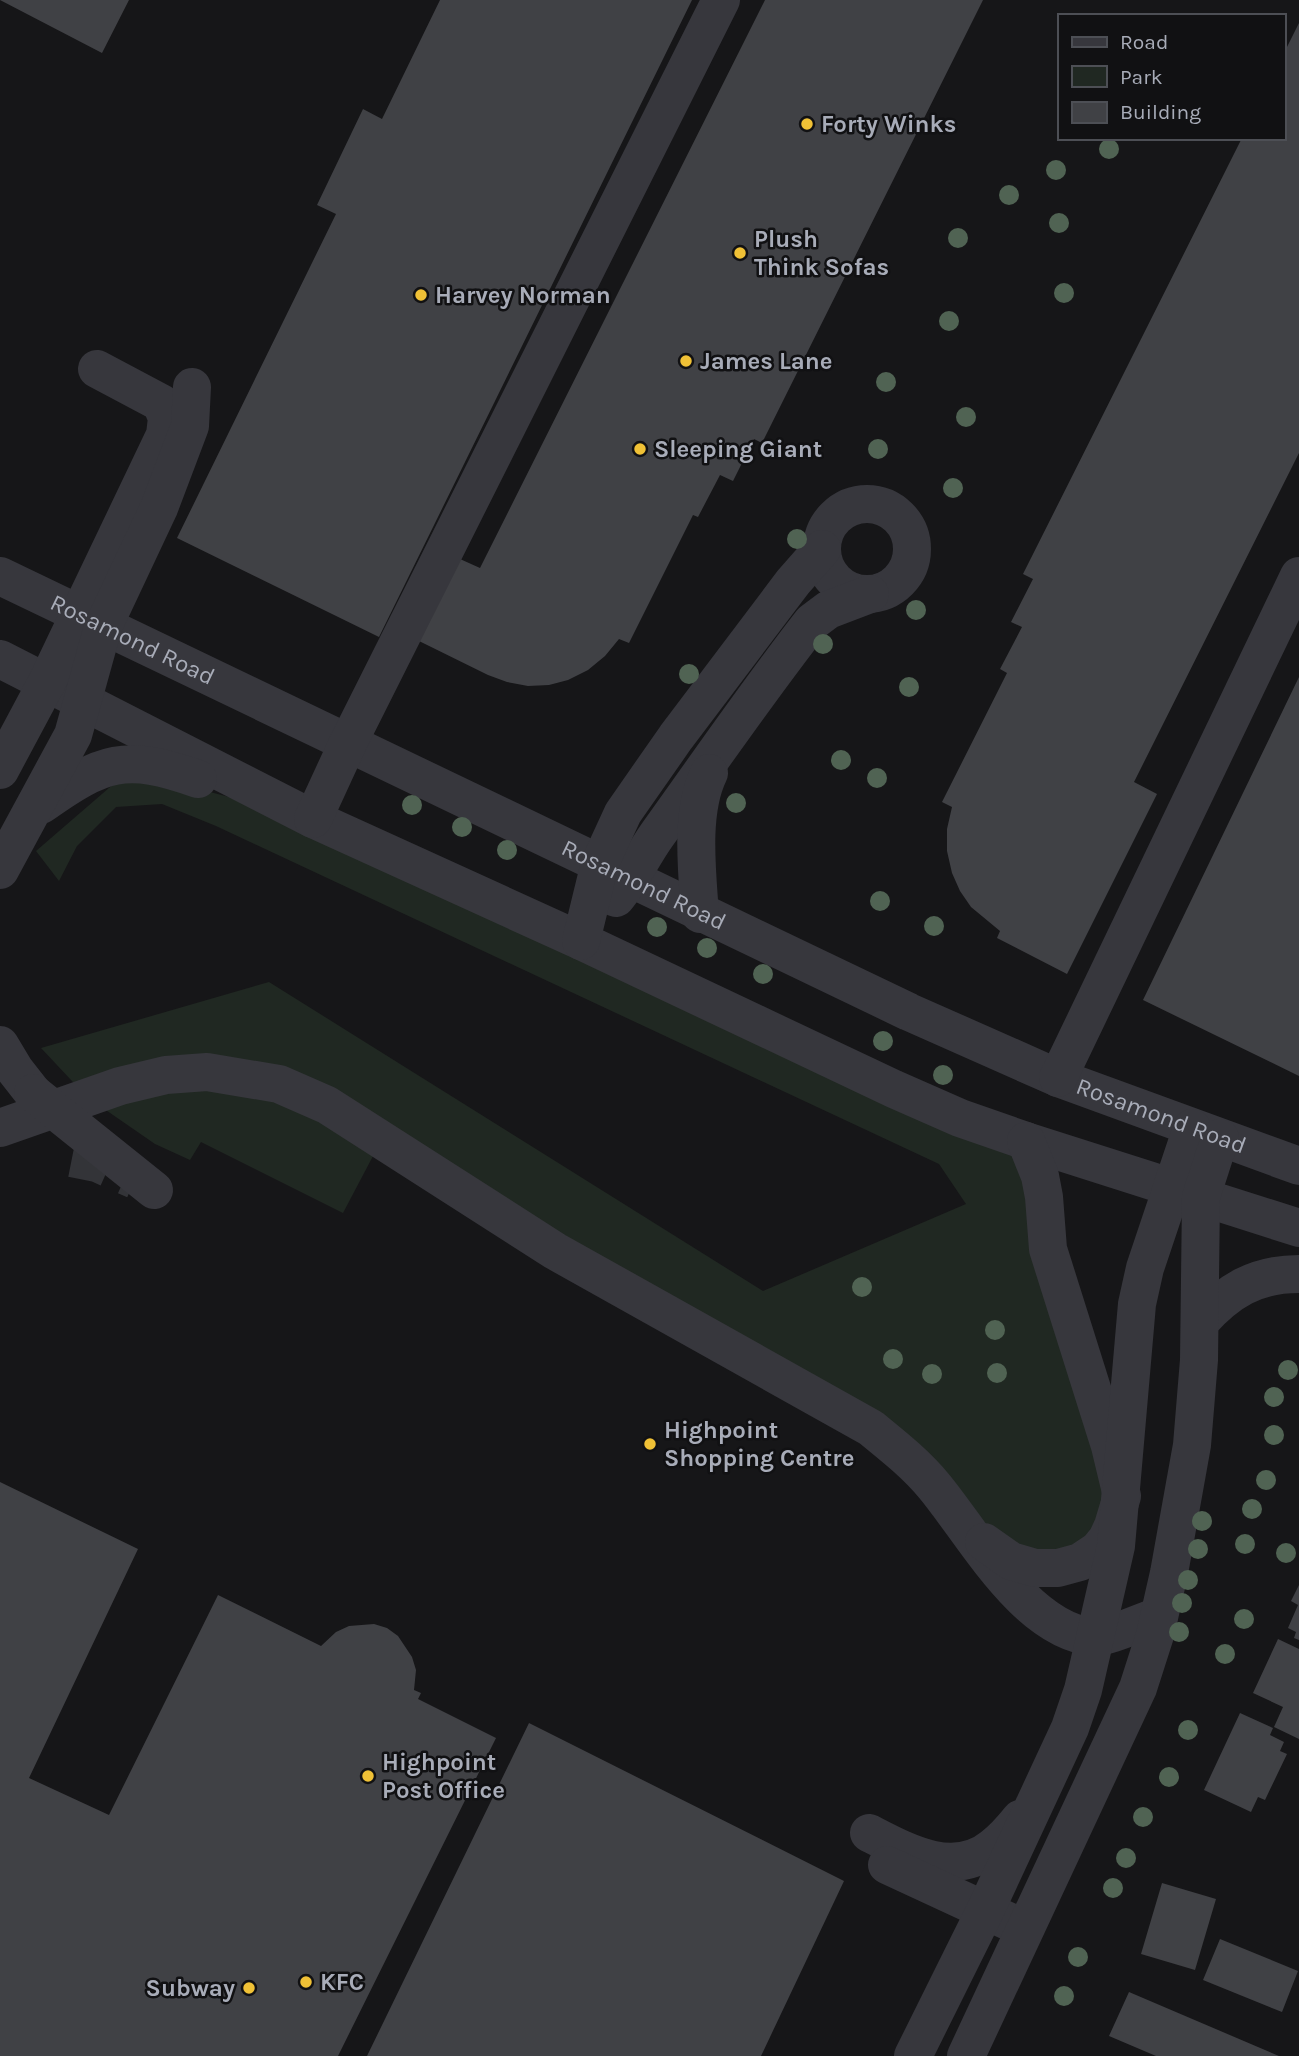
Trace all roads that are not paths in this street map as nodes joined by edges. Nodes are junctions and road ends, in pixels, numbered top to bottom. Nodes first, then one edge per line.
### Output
1 (721, 0) edge
2 (97, 369) dead end
3 (192, 387) dead end
4 (822, 549) junction
5 (0, 576) edge
6 (1299, 576) edge
7 (870, 594) junction
8 (90, 620) junction
9 (0, 659) edge
10 (47, 682) junction
11 (82, 700) junction
12 (723, 742) junction
13 (348, 743) junction
14 (0, 770) edge
15 (34, 810) junction
16 (313, 819) junction
17 (0, 870) edge
18 (616, 871) junction
19 (700, 914) junction
20 (581, 941) junction
21 (0, 1046) edge
22 (0, 1073) edge
23 (1058, 1078) junction
24 (33, 1093) junction
25 (0, 1128) edge
26 (1206, 1133) junction
27 (1026, 1141) junction
28 (1299, 1166) edge
29 (154, 1190) dead end
30 (1186, 1192) junction
31 (1299, 1228) edge
32 (1299, 1274) edge
33 (1200, 1322) junction
34 (1122, 1496) junction
35 (961, 1519) junction
36 (1159, 1616) junction
37 (1095, 1638) junction
38 (1036, 1801) junction
39 (985, 1912) junction
40 (1027, 1930) junction
41 (913, 2056) edge
42 (966, 2056) edge

1 - 13 street
2 - 8 street
3 - 8 street
4 - 7 street
4 - 7 street
4 - 18 street
5 - 8 street, Rosamond Road
6 - 23 street
7 - 12 street
8 - 10 street
8 - 11 street
8 - 13 street, Rosamond Road
9 - 10 street
10 - 11 street
10 - 14 street
11 - 15 street
11 - 16 street
12 - 18 street
12 - 19 street
13 - 16 street
13 - 18 street, Rosamond Road
15 - 16 street
15 - 17 street
16 - 20 street
18 - 19 street, Rosamond Road
18 - 20 street
19 - 23 street, Rosamond Road
20 - 27 street
21 - 24 street
22 - 24 street
23 - 26 street, Rosamond Road
24 - 29 street, bridge
25 - 35 street
26 - 28 street, Rosamond Road
26 - 30 street
27 - 30 street
27 - 34 street
30 - 31 street
30 - 33 street
30 - 34 street
32 - 33 street
33 - 36 street
34 - 35 street
34 - 37 street
35 - 37 street
36 - 37 street
36 - 40 street
37 - 38 street
38 - 39 street
38 - 39 street
39 - 40 street
39 - 41 street
40 - 42 street

